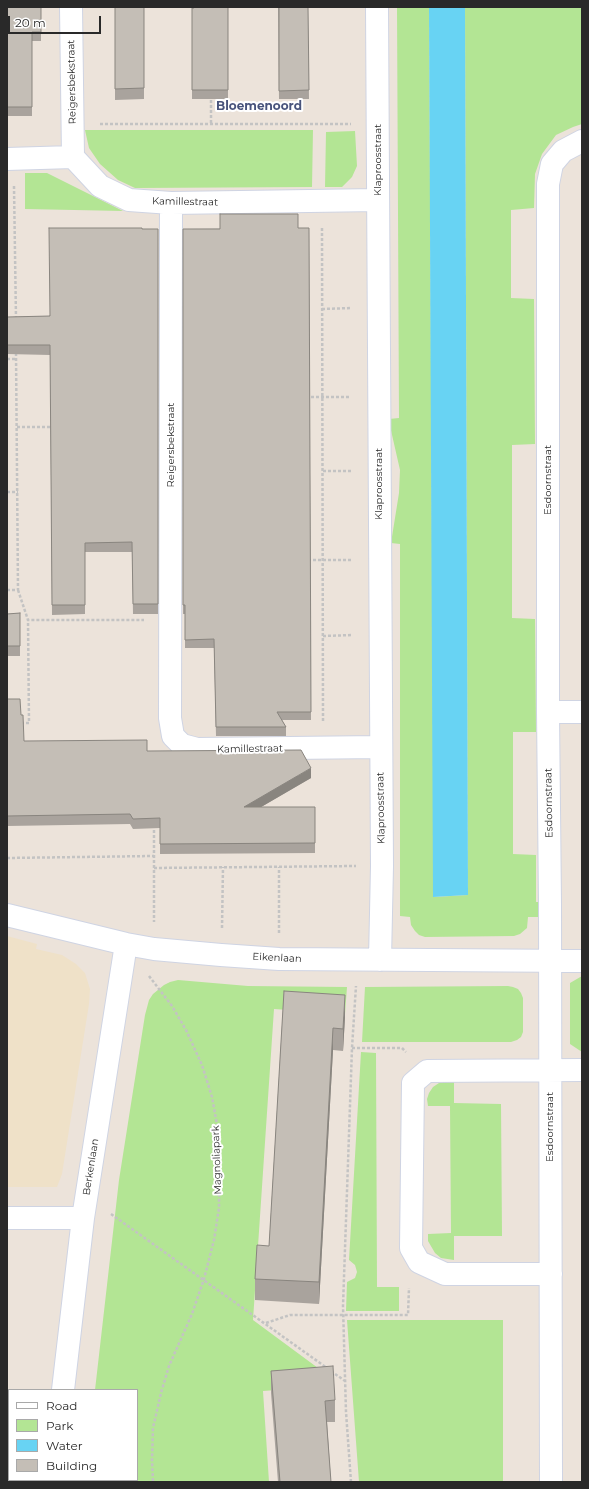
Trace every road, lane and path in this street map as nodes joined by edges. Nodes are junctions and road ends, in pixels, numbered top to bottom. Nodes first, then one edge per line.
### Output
1 (71, 7) edge
2 (377, 7) edge
3 (211, 93) edge
4 (72, 124) junction
5 (211, 124) junction
6 (377, 124) junction
7 (582, 141) edge
8 (73, 157) junction
9 (11, 159) edge
10 (378, 200) junction
11 (322, 201) junction
12 (171, 203) junction
13 (16, 321) edge
14 (16, 352) edge
15 (7, 359) edge
16 (16, 359) junction
17 (379, 396) junction
18 (300, 397) edge
19 (322, 397) junction
20 (17, 427) junction
21 (55, 427) edge
22 (7, 492) edge
23 (18, 492) junction
24 (300, 560) edge
25 (323, 560) junction
26 (380, 560) junction
27 (7, 590) edge
28 (18, 590) junction
29 (170, 619) junction
30 (28, 620) junction
31 (170, 688) joint
32 (548, 712) junction
33 (582, 712) edge
34 (14, 724) edge
35 (380, 747) junction
36 (323, 748) junction
37 (154, 817) edge
38 (154, 856) junction
39 (7, 858) edge
40 (382, 866) junction
41 (223, 867) junction
42 (279, 867) junction
43 (154, 868) junction
44 (7, 915) edge
45 (126, 944) junction
46 (154, 949) junction
47 (221, 955) junction
48 (279, 959) junction
49 (358, 960) junction
50 (380, 960) junction
51 (550, 961) junction
52 (582, 961) edge
53 (352, 1048) junction
54 (550, 1070) junction
55 (582, 1070) edge
56 (427, 1071) junction
57 (86, 1197) junction
58 (7, 1218) edge
59 (83, 1218) junction
60 (418, 1262) junction
61 (551, 1274) junction
62 (204, 1279) junction
63 (344, 1315) junction
64 (266, 1323) junction
65 (345, 1381) junction
66 (63, 1389) edge
67 (154, 1482) edge
68 (351, 1482) edge
69 (551, 1482) edge

1 - 4 street, Reigersbekstraat
2 - 6 street, Klaproosstraat
3 - 5 path
4 - 5 path
4 - 8 street, Reigersbekstraat
5 - 6 path
6 - 10 street, Klaproosstraat
7 - 32 street, Esdoornstraat
8 - 9 street
8 - 12 street, Kamillestraat
9 - 13 path
10 - 11 street, Kamillestraat
10 - 17 street, Klaproosstraat
11 - 12 street, Kamillestraat
11 - 19 path
12 - 29 street, Reigersbekstraat
14 - 16 path
15 - 16 path
16 - 20 path
17 - 19 path
17 - 26 street, Klaproosstraat
18 - 19 path
19 - 25 path
20 - 21 path
20 - 23 path
22 - 23 path
23 - 28 path
24 - 25 path
25 - 26 path
25 - 36 path
26 - 35 street, Klaproosstraat
27 - 28 path
28 - 30 path
29 - 30 path
29 - 31 street, Reigersbekstraat
30 - 34 path
31 - 36 street, Kamillestraat
32 - 33 street
32 - 51 street, Esdoornstraat
35 - 36 street, Kamillestraat
35 - 40 street, Klaproosstraat
37 - 38 path
38 - 39 path
38 - 43 path
40 - 42 path
40 - 50 street, Klaproosstraat
41 - 42 path
41 - 43 path
41 - 47 path
42 - 48 path
43 - 46 path
44 - 45 street, Eikenlaan
45 - 46 street, Eikenlaan
45 - 57 street, Berkenlaan
45 - 62 path, Magnoliapark
46 - 47 street, Eikenlaan
47 - 48 street, Eikenlaan
48 - 49 street, Eikenlaan
49 - 50 street, Eikenlaan
49 - 53 path
50 - 51 street, Eikenlaan
51 - 52 street, Eikenlaan
51 - 54 street, Esdoornstraat
53 - 56 path
53 - 63 path
54 - 55 street
54 - 56 street
54 - 61 street, Esdoornstraat
56 - 60 street
57 - 59 street, Berkenlaan
57 - 62 path
58 - 59 street
59 - 66 street, Berkenlaan
60 - 61 street
60 - 63 path
61 - 69 street, Esdoornstraat
62 - 64 path
62 - 67 path, Magnoliapark
63 - 64 path
63 - 65 path
64 - 65 path
65 - 68 path

